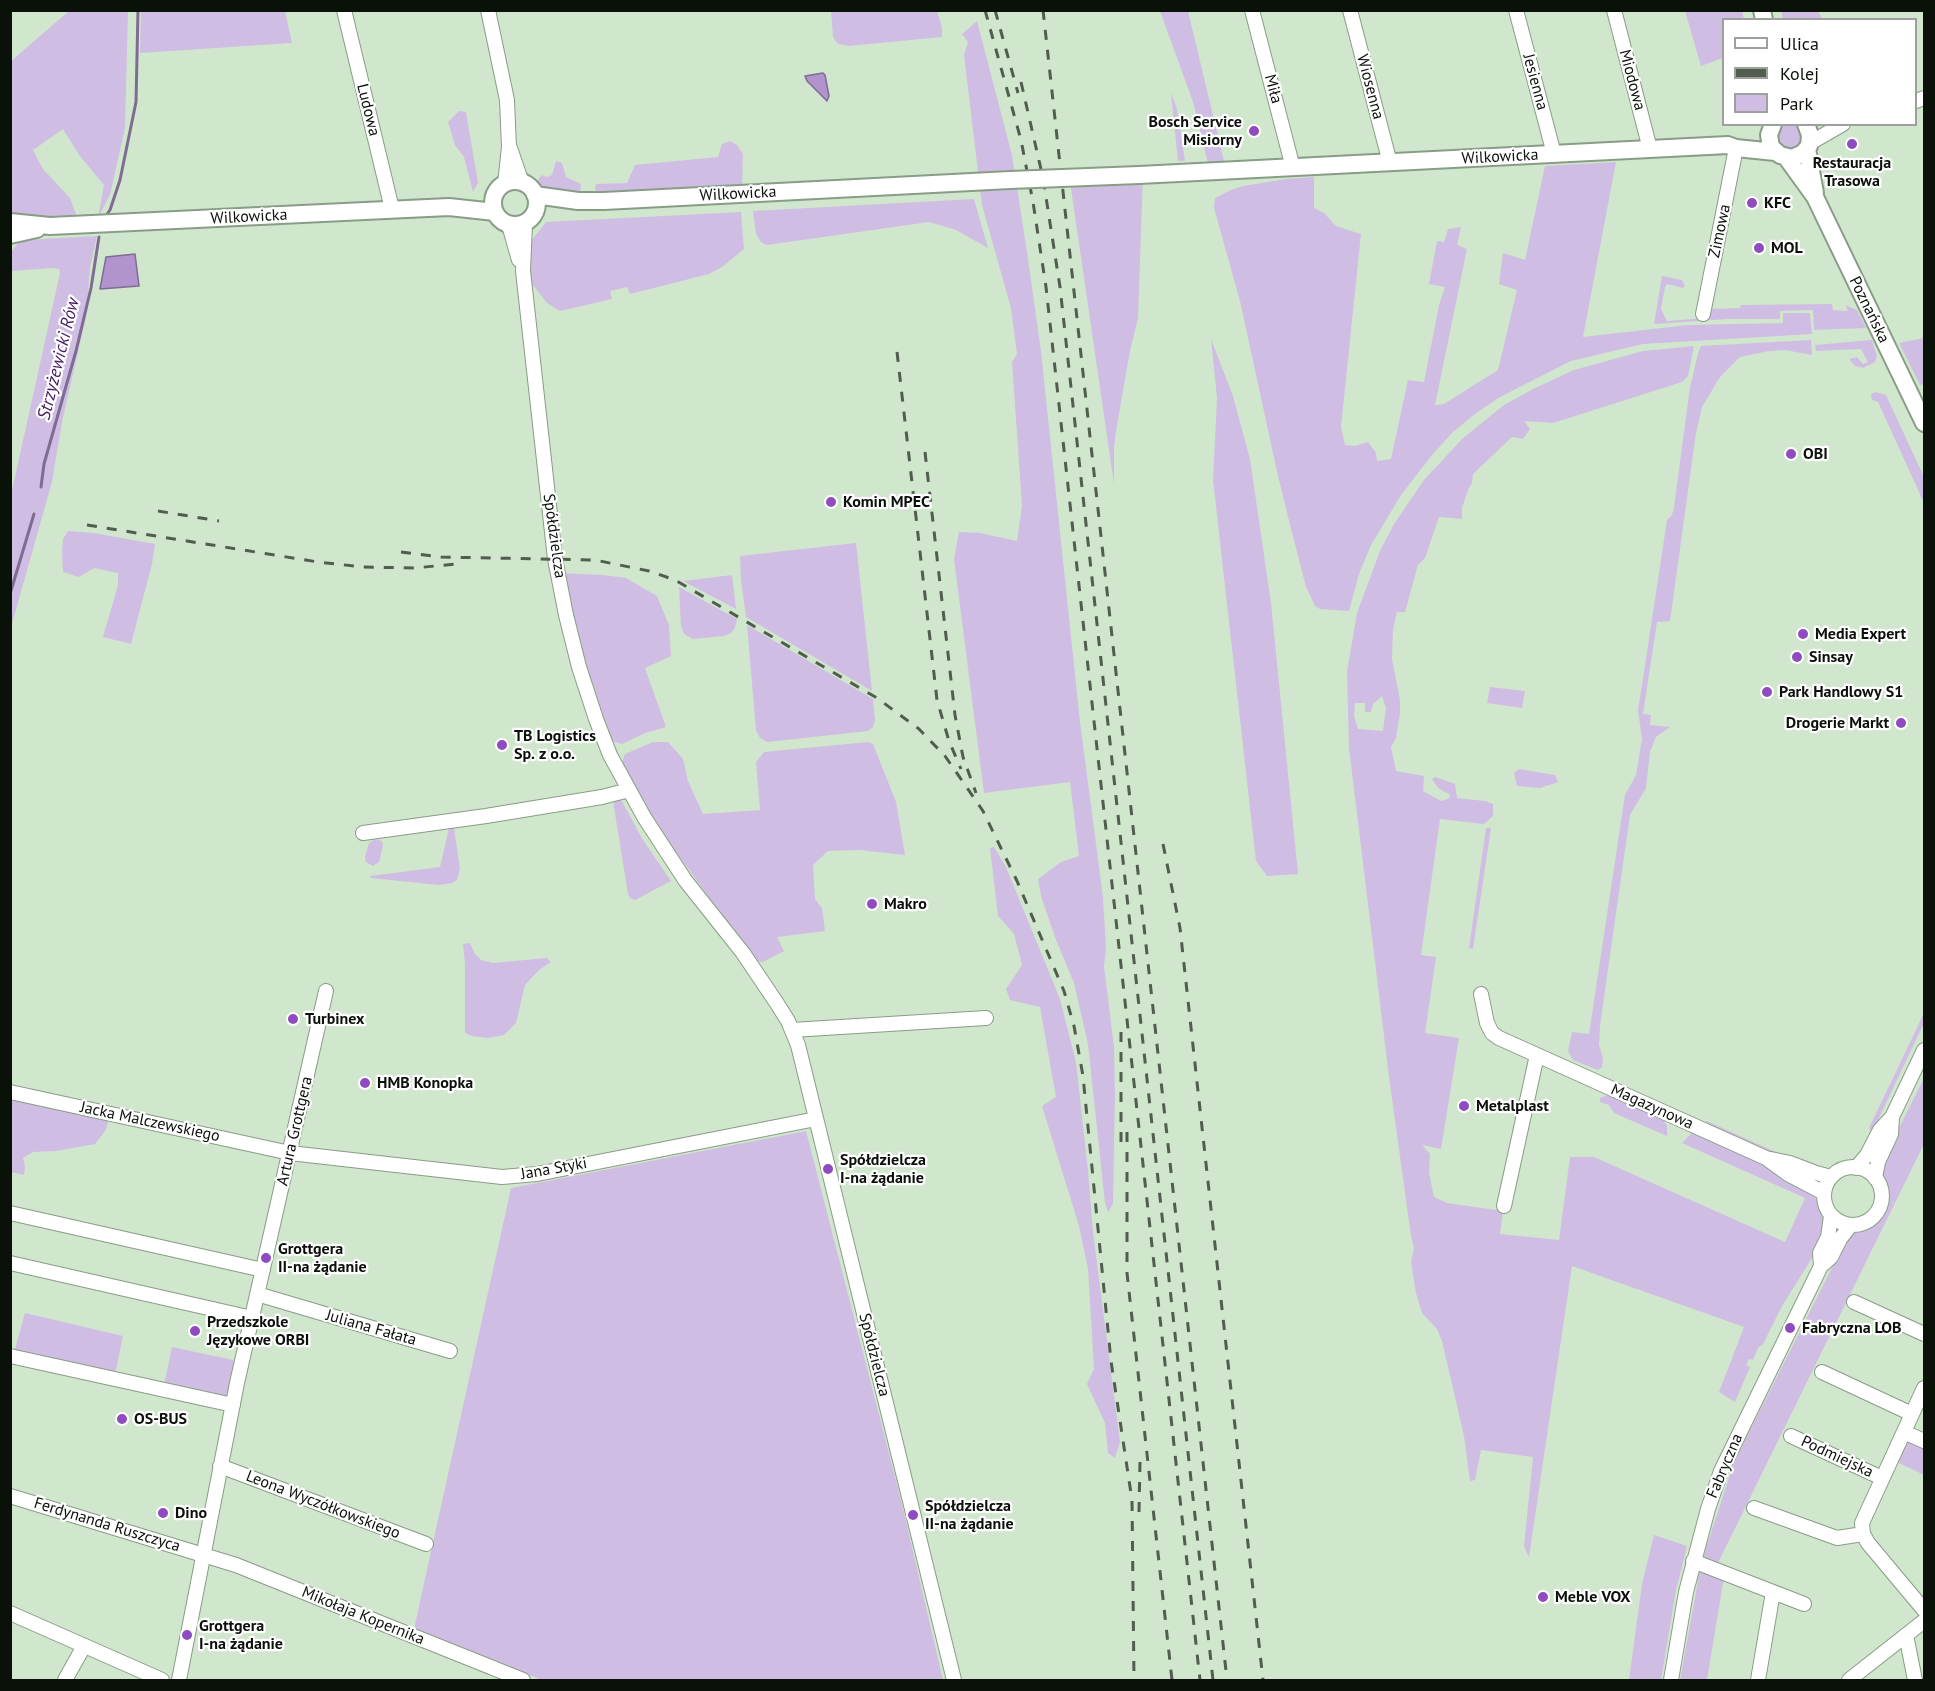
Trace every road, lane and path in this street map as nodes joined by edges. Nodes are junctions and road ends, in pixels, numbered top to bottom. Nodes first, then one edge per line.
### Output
1 (344, 10) edge
2 (488, 10) edge
3 (1252, 10) edge
4 (1350, 10) edge
5 (1516, 10) edge
6 (1614, 10) edge
7 (1807, 126) edge
8 (1840, 126) edge
9 (1772, 127) edge
10 (1808, 146) junction
11 (1732, 147) junction
12 (1650, 150) junction
13 (1554, 154) junction
14 (1780, 155) junction
15 (1390, 163) junction
16 (1293, 168) junction
17 (513, 183) junction
18 (1815, 197) junction
19 (494, 205) junction
20 (392, 209) junction
21 (526, 213) junction
22 (10, 222) edge
23 (50, 226) junction
24 (10, 236) edge
25 (1703, 315) dead end
26 (1924, 423) edge
27 (629, 790) junction
28 (363, 833) dead end
29 (326, 991) dead end
30 (1481, 994) dead end
31 (986, 1018) dead end
32 (792, 1030) junction
33 (1924, 1050) edge
34 (1537, 1055) junction
35 (10, 1092) edge
36 (1892, 1117) junction
37 (816, 1119) junction
38 (290, 1153) junction
39 (1766, 1158) junction
40 (1856, 1168) junction
41 (1831, 1177) junction
42 (1875, 1178) junction
43 (1824, 1193) junction
44 (1504, 1206) dead end
45 (10, 1214) edge
46 (1831, 1216) junction
47 (1851, 1226) junction
48 (10, 1263) edge
49 (1821, 1266) junction
50 (263, 1270) junction
51 (257, 1294) junction
52 (1854, 1302) dead end
53 (252, 1318) junction
54 (1924, 1334) edge
55 (450, 1351) dead end
56 (10, 1356) edge
57 (1822, 1372) dead end
58 (1924, 1388) edge
59 (233, 1405) junction
60 (1912, 1414) junction
61 (1904, 1431) junction
62 (1791, 1436) dead end
63 (1924, 1441) edge
64 (220, 1466) junction
65 (1882, 1478) junction
66 (10, 1496) edge
67 (1754, 1508) dead end
68 (1863, 1534) junction
69 (426, 1544) dead end
70 (203, 1554) junction
71 (1694, 1561) junction
72 (1773, 1592) junction
73 (1804, 1604) dead end
74 (1924, 1610) edge
75 (10, 1613) edge
76 (1924, 1621) edge
77 (1906, 1635) junction
78 (84, 1646) junction
79 (65, 1680) edge
80 (162, 1680) edge
81 (178, 1680) edge
82 (523, 1680) edge
83 (954, 1680) edge
84 (1671, 1680) edge
85 (1758, 1680) edge
86 (1849, 1680) edge
87 (1915, 1680) edge

1 - 20 street, Ludowa
2 - 17 street
3 - 16 street, Miła
4 - 15 street, Wiosenna
5 - 13 street, Jesienna
6 - 12 street, Miodowa
7 - 10 main road, Poznańska
8 - 10 street
9 - 11 main road, Wilkowicka
9 - 14 main road
10 - 14 main road
10 - 18 main road, Poznańska
11 - 12 main road, Wilkowicka
11 - 14 main road, Wilkowicka
11 - 25 street, Zimowa
12 - 13 main road, Wilkowicka
13 - 15 main road, Wilkowicka
14 - 18 main road, Poznańska
15 - 16 main road, Wilkowicka
16 - 21 main road, Wilkowicka, bridge
17 - 19 main road
17 - 21 main road
18 - 26 main road, Poznańska
19 - 20 main road, Wilkowicka
19 - 21 main road
20 - 23 main road, Wilkowicka
21 - 27 street, Spółdzielcza
22 - 23 main road, Wilkowicka
23 - 24 main road, Wilkowicka
27 - 28 street
27 - 32 street, Spółdzielcza
29 - 38 street, Artura Grottgera
30 - 34 street, Magazynowa
31 - 32 street
32 - 37 street, Spółdzielcza
33 - 36 street
34 - 39 street, Magazynowa
34 - 44 street
35 - 38 street, Jacka Malczewskiego
36 - 40 street
36 - 42 street
37 - 38 street, Jana Styki
37 - 83 street, Spółdzielcza
38 - 50 street, Artura Grottgera
39 - 41 street, Magazynowa
39 - 43 street, Magazynowa
40 - 41 street
40 - 42 street
41 - 43 street
42 - 47 street
43 - 46 street
45 - 50 street
46 - 47 street
46 - 49 street, Fabryczna
47 - 49 street, Fabryczna
48 - 53 street
49 - 71 street, Fabryczna
50 - 51 street, Artura Grottgera
51 - 53 street, Artura Grottgera
51 - 55 street, Juliana Fałata
52 - 54 street
53 - 59 street, Artura Grottgera
56 - 59 street
57 - 60 street
58 - 60 street, Podmiejska
59 - 64 street, Artura Grottgera
60 - 61 street, Podmiejska
61 - 63 street
61 - 65 street, Podmiejska
62 - 65 street, Podmiejska
64 - 69 street, Leona Wyczółkowskiego
64 - 70 street, Artura Grottgera
65 - 68 street, Podmiejska
66 - 70 street, Ferdynanda Ruszczyca
67 - 68 street
68 - 74 street
70 - 81 street, Artura Grottgera
70 - 82 street, Mikołaja Kopernika
71 - 72 street
71 - 84 street, Fabryczna
72 - 73 street
72 - 85 street
75 - 78 street
76 - 77 street
77 - 86 street
77 - 87 street
78 - 79 street
78 - 80 street

